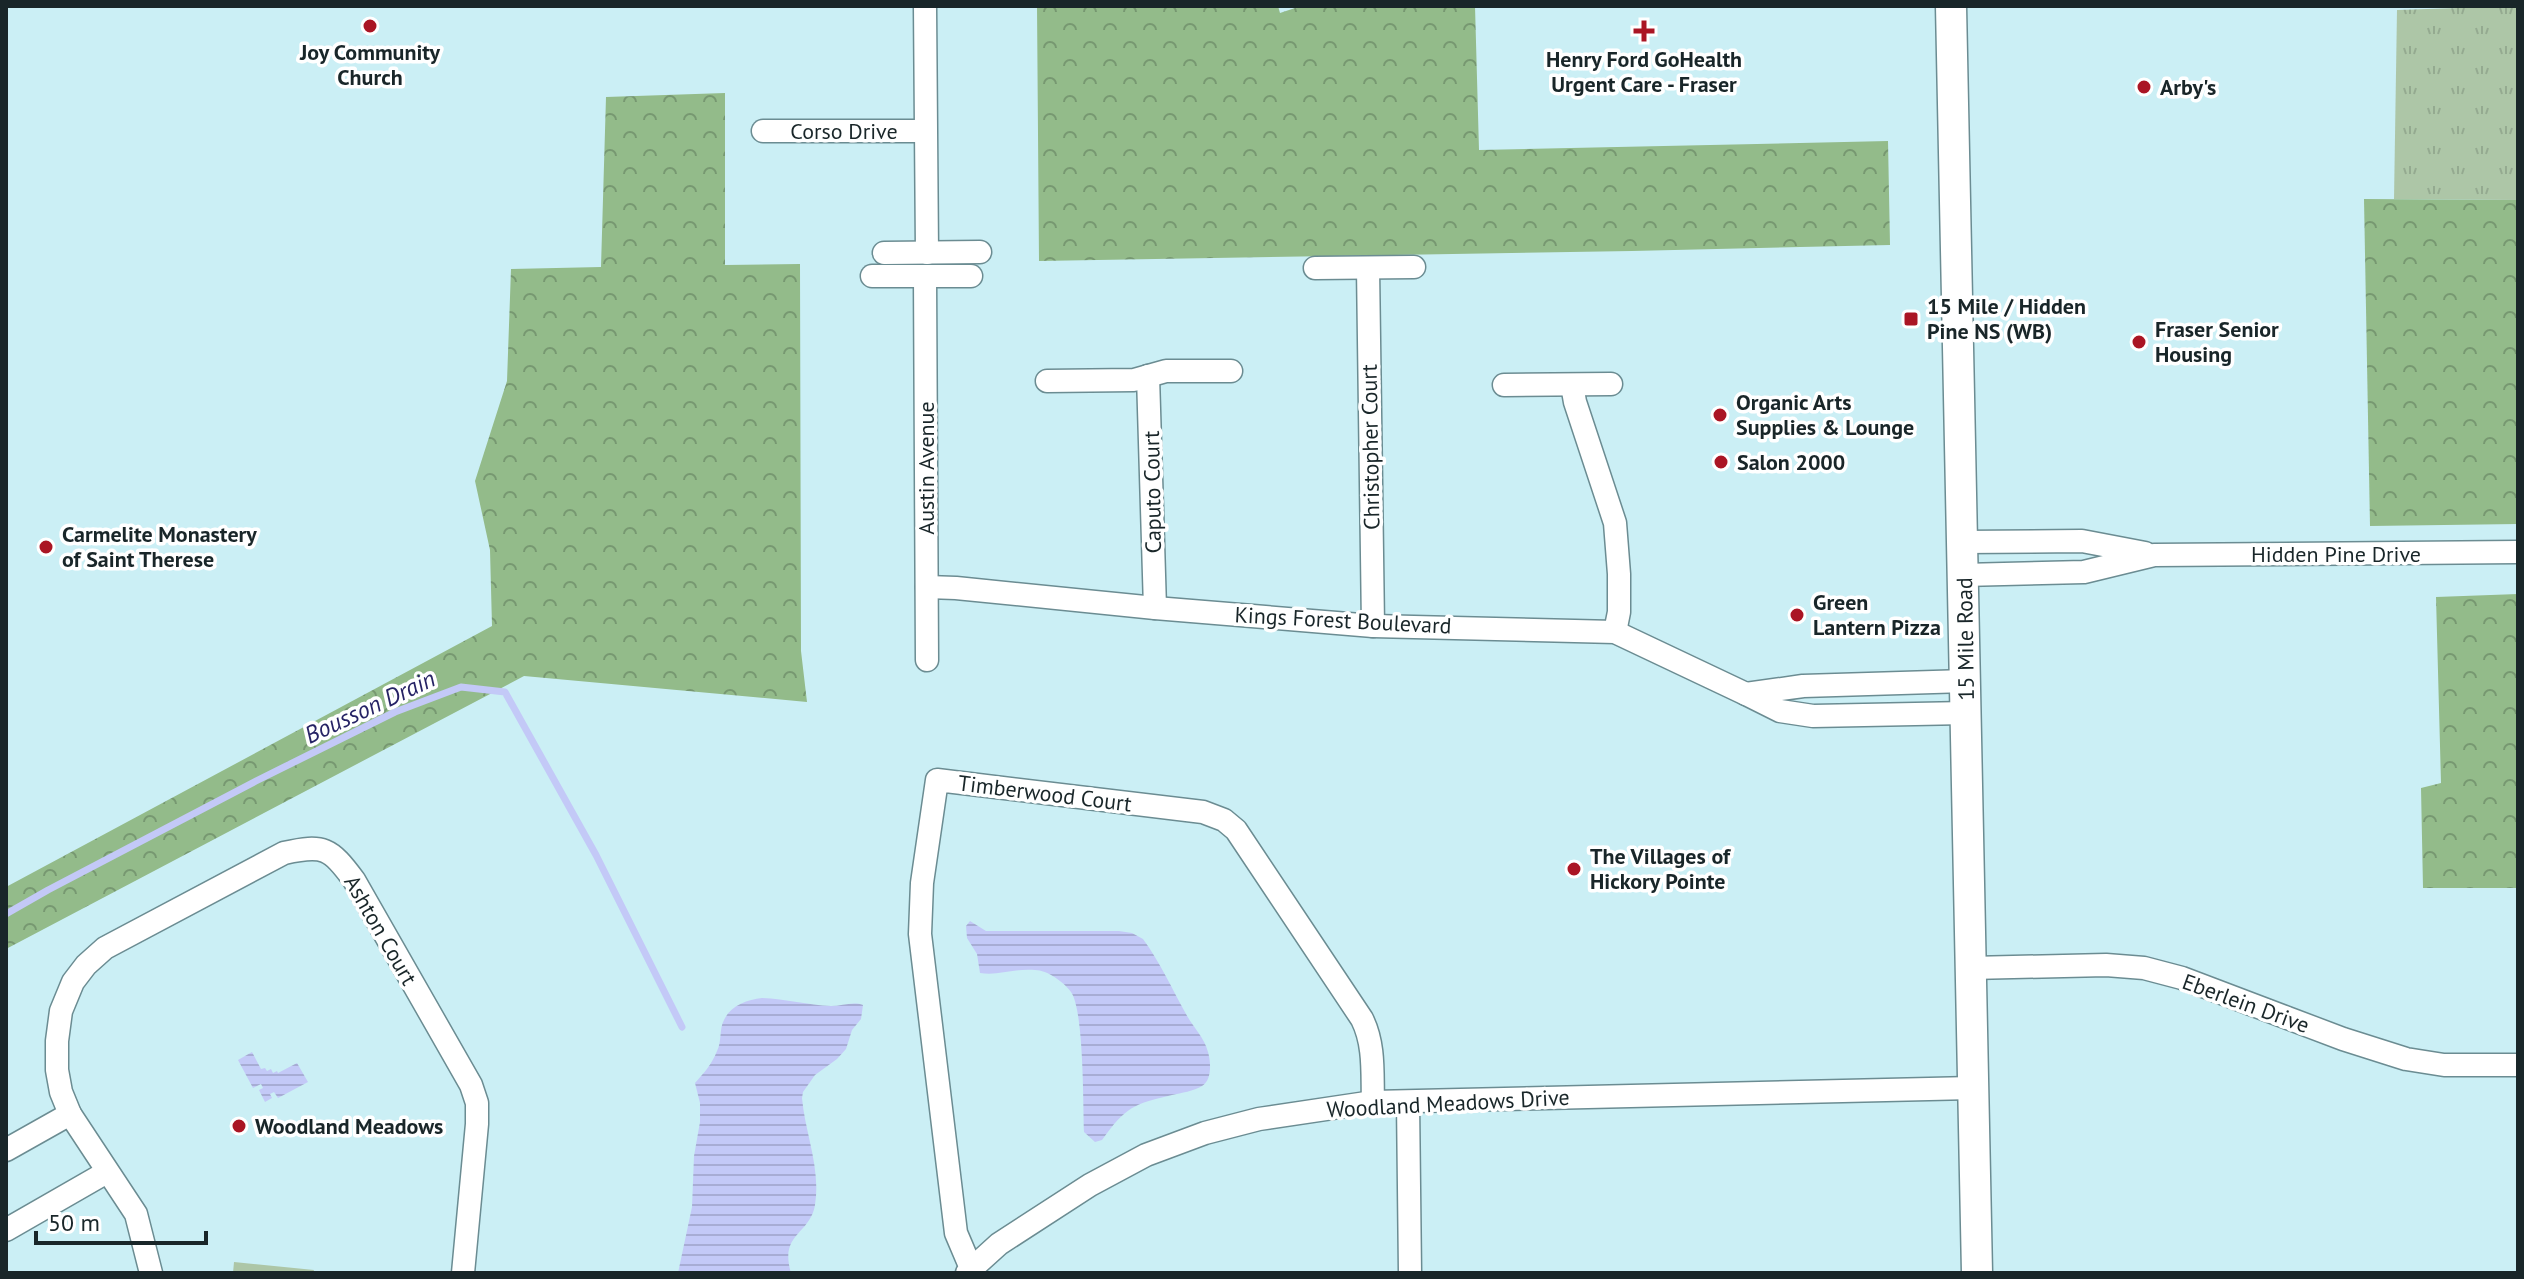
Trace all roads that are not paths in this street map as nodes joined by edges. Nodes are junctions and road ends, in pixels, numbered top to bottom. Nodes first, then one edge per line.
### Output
1 (925, 6) edge
2 (1951, 6) edge
3 (763, 131) dead end
4 (925, 131) junction
5 (980, 252) dead end
6 (884, 253) dead end
7 (927, 253) junction
8 (1414, 267) dead end
9 (1315, 268) dead end
10 (1368, 268) junction
11 (872, 276) dead end
12 (925, 276) junction
13 (971, 276) dead end
14 (1231, 371) dead end
15 (1148, 376) junction
16 (1047, 381) dead end
17 (1611, 384) dead end
18 (1504, 385) dead end
19 (1572, 385) junction
20 (1962, 542) junction
21 (2518, 552) edge
22 (2154, 555) junction
23 (1963, 575) junction
24 (927, 587) junction
25 (1155, 608) junction
26 (1373, 626) junction
27 (1615, 632) junction
28 (927, 660) dead end
29 (1966, 681) junction
30 (1746, 694) junction
31 (1966, 713) junction
32 (1971, 968) junction
33 (2518, 1065) edge
34 (1972, 1088) junction
35 (1373, 1102) junction
36 (1408, 1102) junction
37 (70, 1114) junction
38 (6, 1150) edge
39 (107, 1172) junction
40 (6, 1230) edge
41 (970, 1272) edge
42 (151, 1273) edge
43 (463, 1273) edge
44 (1410, 1273) edge
45 (1977, 1273) edge

1 - 4 street, Corso Drive
2 - 20 main road, 15 Mile Road
3 - 4 street, Corso Drive
4 - 7 street, Corso Drive
5 - 7 street
6 - 7 street
8 - 10 street
9 - 10 street
10 - 26 street, Christopher Court
11 - 12 street
12 - 13 street
12 - 24 street, Austin Avenue
14 - 15 street
15 - 16 street
15 - 25 street, Caputo Court
17 - 19 street
18 - 19 street
19 - 27 street
20 - 22 street, Hidden Pine Drive
20 - 23 main road, 15 Mile Road
21 - 22 street, Hidden Pine Drive
22 - 23 street, Hidden Pine Drive
23 - 29 main road, 15 Mile Road
24 - 25 street, Kings Forest Boulevard
24 - 28 street, Austin Avenue
25 - 26 street, Kings Forest Boulevard
26 - 27 street, Kings Forest Boulevard
27 - 30 street, Kings Forest Boulevard
29 - 30 street
29 - 31 main road, 15 Mile Road
30 - 31 street, Kings Forest Boulevard
31 - 32 main road, 15 Mile Road
32 - 33 street, Eberlein Drive
32 - 34 main road, 15 Mile Road
34 - 36 street, Woodland Meadows Drive
34 - 45 main road, 15 Mile Road
35 - 36 street, Woodland Meadows Drive
35 - 41 street, Woodland Meadows Drive
35 - 41 street, Timberwood Court
36 - 44 street
37 - 38 street
37 - 39 street, Ashton Court
37 - 43 street, Ashton Court
39 - 40 street
39 - 42 street

